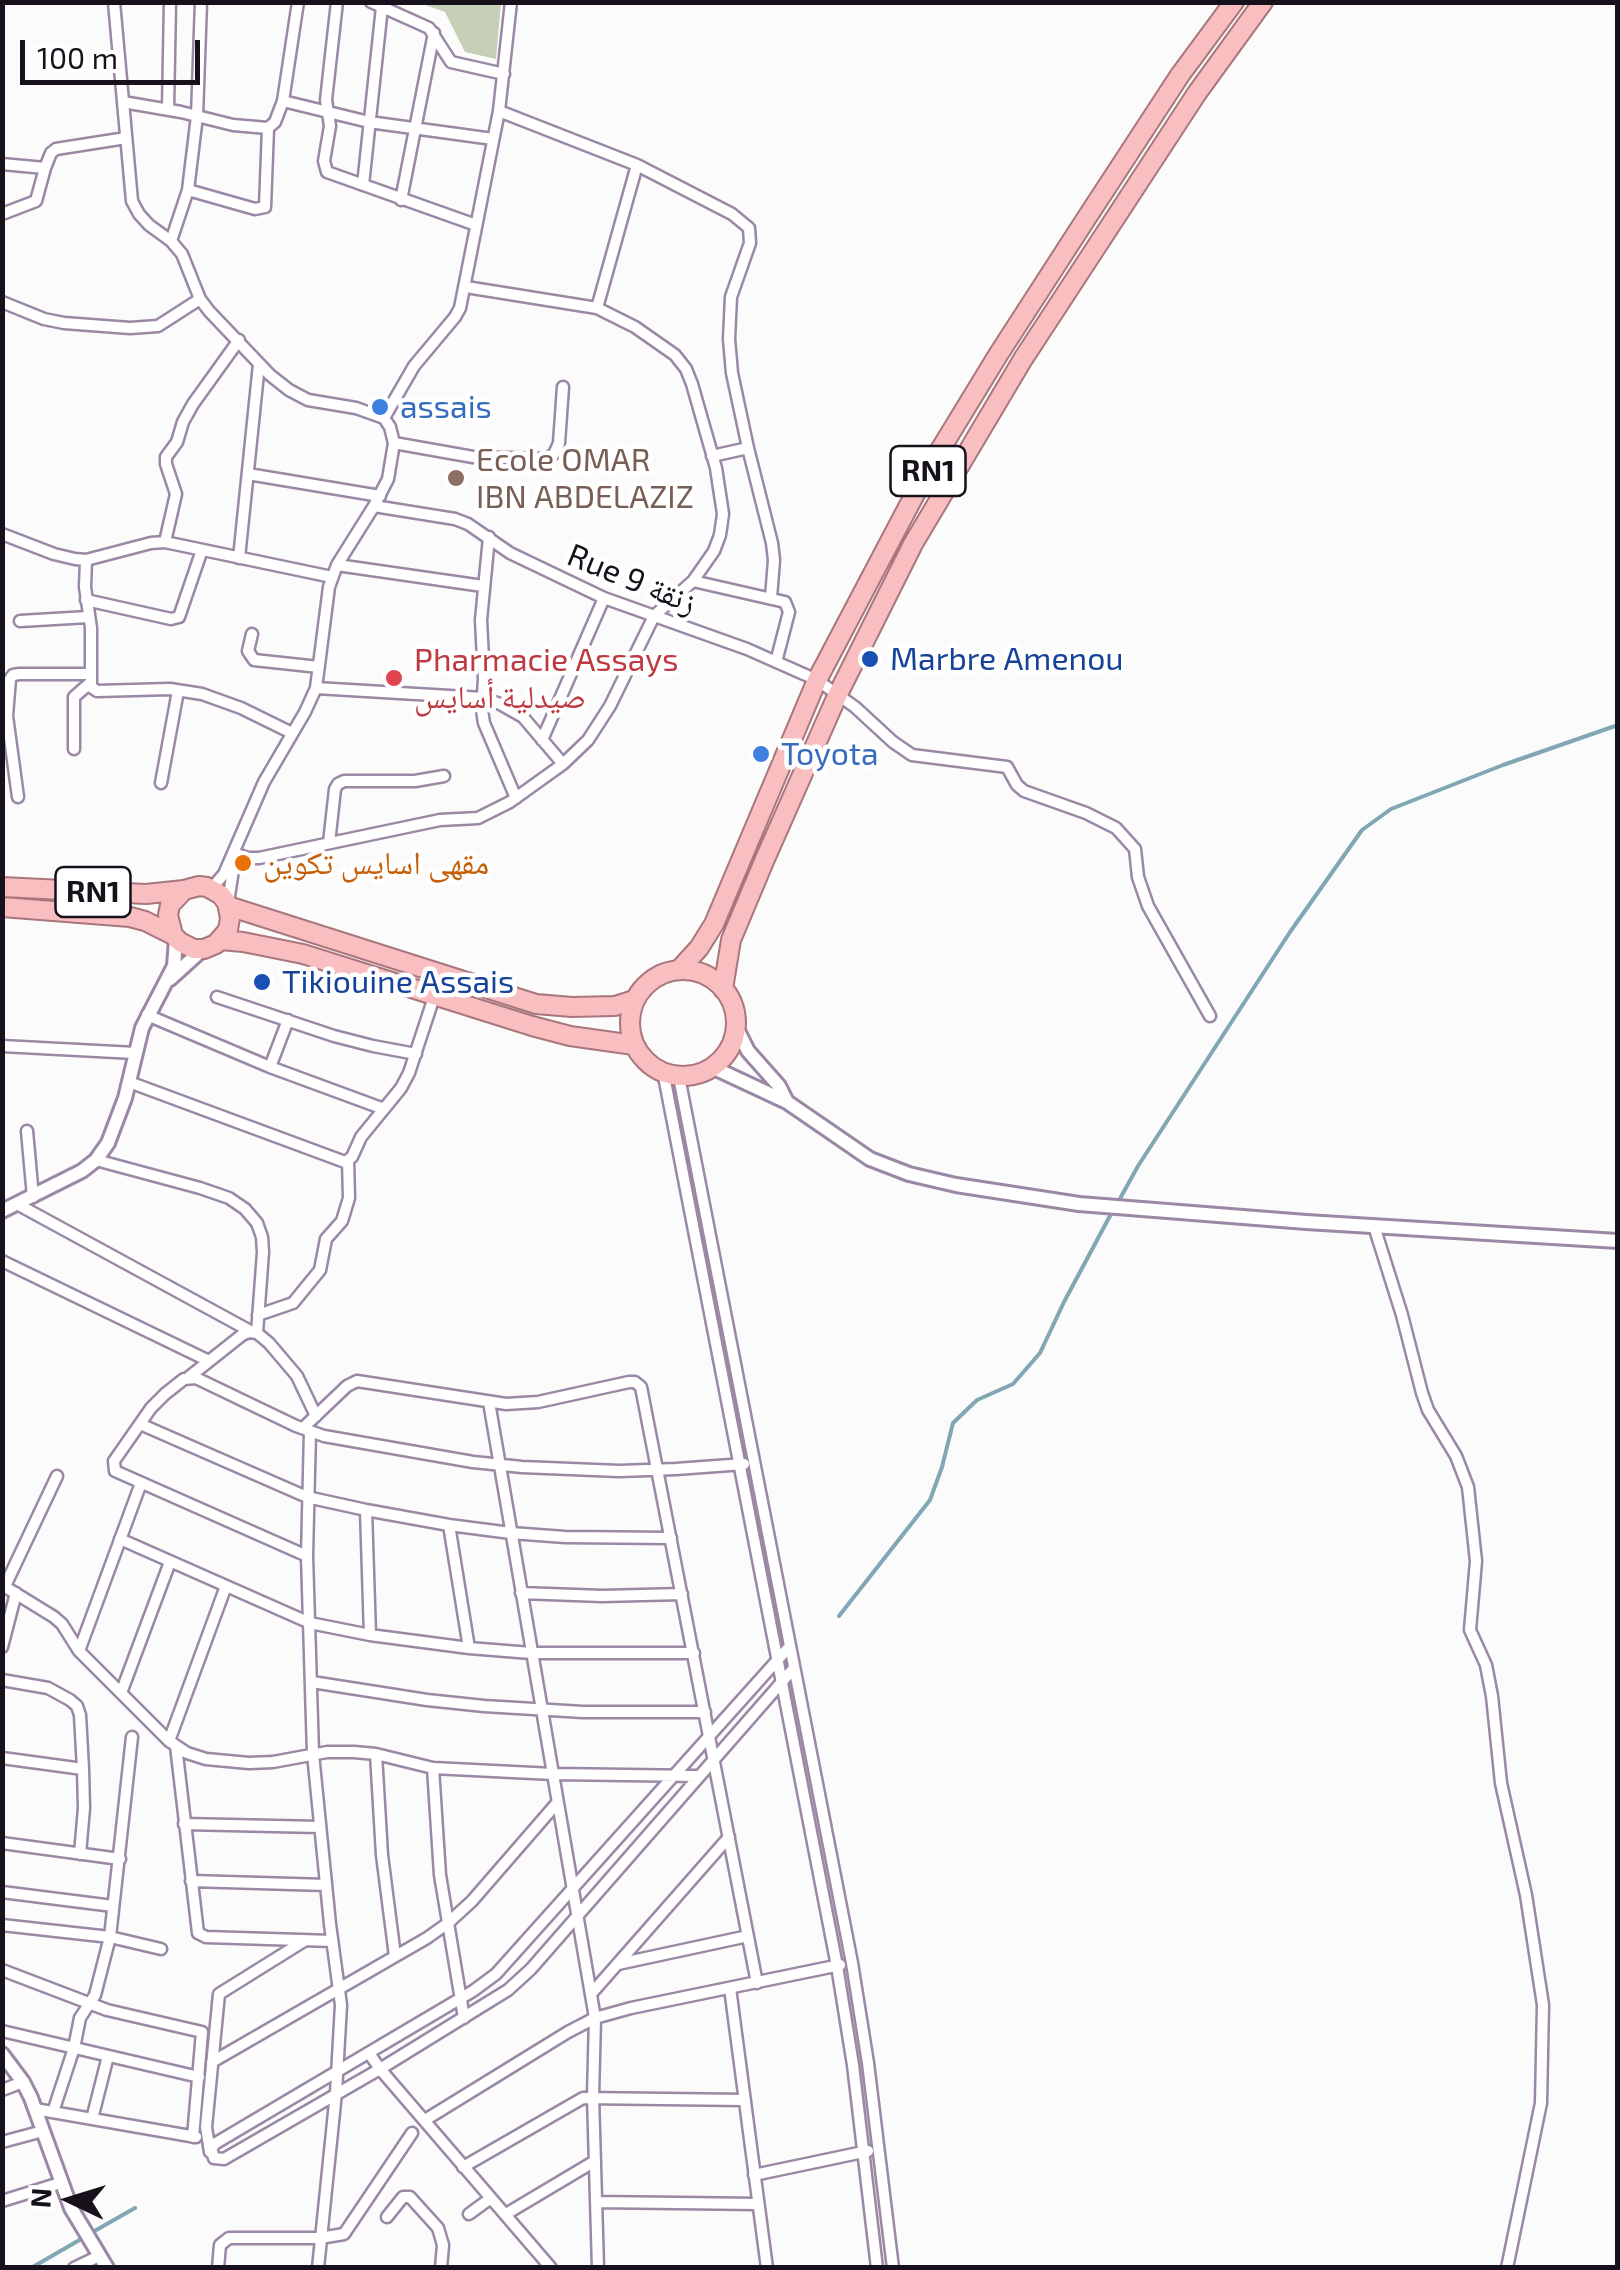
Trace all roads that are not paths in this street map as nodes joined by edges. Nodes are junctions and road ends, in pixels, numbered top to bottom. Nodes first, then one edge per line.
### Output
1 (114, 2) edge
2 (170, 2) edge
3 (201, 2) edge
4 (298, 2) edge
5 (337, 2) edge
6 (511, 2) edge
7 (1234, 2) edge
8 (1264, 2) edge
9 (376, 5) edge
10 (434, 33) junction
11 (504, 74) junction
12 (283, 101) junction
13 (124, 102) junction
14 (168, 109) junction
15 (499, 111) junction
16 (328, 112) junction
17 (197, 116) junction
18 (369, 122) junction
19 (268, 128) junction
20 (415, 128) junction
21 (126, 138) junction
22 (493, 139) junction
23 (2, 164) edge
24 (637, 165) junction
25 (44, 168) junction
26 (363, 186) junction
27 (188, 190) junction
28 (401, 200) junction
29 (2, 214) edge
30 (476, 225) junction
31 (171, 241) junction
32 (466, 287) junction
33 (200, 299) junction
34 (2, 302) edge
35 (597, 308) junction
36 (239, 340) junction
37 (259, 364) junction
38 (563, 387) dead end
39 (384, 418) junction
40 (394, 443) junction
41 (748, 448) junction
42 (712, 456) junction
43 (248, 474) junction
44 (377, 501) junction
45 (489, 537) junction
46 (4, 538) edge
47 (165, 542) junction
48 (202, 550) junction
49 (239, 558) junction
50 (86, 560) junction
51 (335, 571) junction
52 (693, 581) junction
53 (482, 586) junction
54 (604, 598) junction
55 (770, 598) junction
56 (86, 600) junction
57 (654, 616) junction
58 (88, 617) junction
59 (20, 621) dead end
60 (252, 634) dead end
61 (776, 662) junction
62 (319, 667) junction
63 (90, 679) junction
64 (818, 680) junction
65 (316, 688) junction
66 (178, 691) junction
67 (838, 694) junction
68 (483, 698) junction
69 (5, 716) edge
70 (292, 733) junction
71 (542, 740) junction
72 (74, 749) dead end
73 (562, 764) junction
74 (444, 776) dead end
75 (162, 783) dead end
76 (18, 796) dead end
77 (516, 798) junction
78 (329, 843) junction
79 (234, 853) junction
80 (2, 887) edge
81 (211, 889) junction
82 (184, 890) junction
83 (228, 905) junction
84 (2, 907) edge
85 (175, 937) junction
86 (212, 944) junction
87 (679, 970) junction
88 (168, 981) junction
89 (724, 989) junction
90 (436, 994) junction
91 (217, 997) dead end
92 (634, 1000) junction
93 (147, 1016) junction
94 (1210, 1016) dead end
95 (288, 1020) junction
96 (735, 1025) junction
97 (2, 1046) edge
98 (634, 1046) junction
99 (135, 1053) junction
100 (416, 1054) junction
101 (270, 1067) junction
102 (712, 1067) junction
103 (671, 1074) junction
104 (129, 1082) junction
105 (787, 1102) junction
106 (384, 1109) junction
107 (27, 1131) dead end
108 (96, 1160) junction
109 (348, 1160) junction
110 (33, 1197) junction
111 (17, 1204) junction
112 (2, 1211) edge
113 (1374, 1226) junction
114 (1618, 1241) edge
115 (2, 1261) edge
116 (258, 1315) junction
117 (255, 1332) junction
118 (209, 1361) junction
119 (188, 1377) junction
120 (488, 1402) junction
121 (316, 1416) junction
122 (140, 1424) junction
123 (306, 1430) junction
124 (755, 1463) junction
125 (740, 1464) junction
126 (499, 1465) junction
127 (658, 1470) junction
128 (57, 1476) dead end
129 (140, 1484) junction
130 (307, 1497) junction
131 (366, 1510) junction
132 (449, 1525) junction
133 (511, 1533) junction
134 (671, 1538) junction
135 (120, 1540) junction
136 (307, 1556) junction
137 (170, 1562) junction
138 (4, 1586) edge
139 (226, 1586) junction
140 (16, 1593) junction
141 (521, 1593) junction
142 (682, 1594) junction
143 (310, 1623) junction
144 (370, 1635) junction
145 (790, 1646) junction
146 (2, 1647) edge
147 (469, 1648) junction
148 (79, 1650) junction
149 (532, 1653) junction
150 (694, 1653) junction
151 (778, 1660) junction
152 (794, 1668) junction
153 (2, 1680) edge
154 (312, 1682) junction
155 (782, 1682) junction
156 (121, 1693) junction
157 (542, 1710) junction
158 (705, 1712) junction
159 (132, 1736) dead end
160 (710, 1736) junction
161 (173, 1744) junction
162 (313, 1754) junction
163 (376, 1754) junction
164 (2, 1758) edge
165 (714, 1760) junction
166 (432, 1768) junction
167 (84, 1769) junction
168 (552, 1774) junction
169 (674, 1776) junction
170 (700, 1776) junction
171 (558, 1803) junction
172 (184, 1824) junction
173 (320, 1827) junction
174 (729, 1837) junction
175 (2, 1843) edge
176 (80, 1854) junction
177 (120, 1859) junction
178 (191, 1881) junction
179 (326, 1886) junction
180 (573, 1890) junction
181 (2, 1892) edge
182 (113, 1906) junction
183 (578, 1916) junction
184 (448, 1924) junction
185 (2, 1925) edge
186 (110, 1936) junction
187 (748, 1936) junction
188 (305, 1940) junction
189 (332, 1941) junction
190 (161, 1948) dead end
191 (395, 1956) junction
192 (852, 1963) junction
193 (618, 1964) junction
194 (837, 1966) junction
195 (2, 1970) edge
196 (757, 1982) junction
197 (340, 1988) junction
198 (730, 1988) junction
199 (591, 1994) junction
200 (461, 1998) junction
201 (89, 2004) junction
202 (464, 2018) junction
203 (595, 2018) junction
204 (2, 2032) edge
205 (74, 2048) junction
206 (369, 2053) junction
207 (2, 2054) edge
208 (108, 2056) junction
209 (212, 2062) junction
210 (380, 2069) junction
211 (338, 2071) junction
212 (199, 2077) junction
213 (23, 2082) junction
214 (2, 2090) edge
215 (336, 2094) junction
216 (593, 2096) junction
217 (745, 2100) junction
218 (35, 2109) junction
219 (53, 2112) junction
220 (92, 2119) junction
221 (425, 2120) junction
222 (42, 2131) junction
223 (412, 2133) dead end
224 (193, 2137) junction
225 (206, 2139) junction
226 (2, 2142) edge
227 (879, 2148) junction
228 (210, 2152) junction
229 (864, 2152) junction
230 (594, 2161) junction
231 (464, 2167) junction
232 (754, 2175) junction
233 (60, 2183) junction
234 (491, 2198) junction
235 (2, 2200) edge
236 (596, 2202) junction
237 (758, 2204) junction
238 (469, 2214) dead end
239 (506, 2214) junction
240 (387, 2217) dead end
241 (320, 2238) junction
242 (101, 2260) edge
243 (74, 2268) edge
244 (218, 2268) edge
245 (318, 2268) edge
246 (441, 2268) edge
247 (551, 2268) edge
248 (598, 2268) edge
249 (766, 2268) edge
250 (877, 2268) edge
251 (893, 2268) edge
252 (1507, 2268) edge

1 - 13 street
2 - 14 street
3 - 17 street
4 - 12 street
5 - 16 street
6 - 11 street
7 - 64 highway, RN1
8 - 67 highway, RN1
9 - 10 street
9 - 18 street
10 - 11 street
10 - 20 street
11 - 15 street
12 - 16 street
12 - 19 street
13 - 14 street
13 - 21 street
14 - 17 street
15 - 22 street
15 - 24 street
16 - 18 street
16 - 26 street
17 - 19 street
17 - 27 street
18 - 20 street
18 - 26 street
19 - 27 street
20 - 22 street
20 - 28 street
21 - 25 street
21 - 31 street
22 - 30 street
23 - 25 street
24 - 35 street
24 - 41 street
25 - 29 street
26 - 28 street
27 - 31 street
28 - 30 street
30 - 32 street
31 - 33 street
32 - 35 street
32 - 39 street
33 - 34 street
33 - 36 street
35 - 42 street
36 - 37 street
36 - 47 street
37 - 39 street
37 - 43 street
38 - 40 street
39 - 40 street
40 - 44 street
41 - 42 street
41 - 55 street
42 - 52 street
43 - 44 street, Rue 9 زنقة
43 - 49 street
44 - 45 street, Rue 9 زنقة
44 - 51 street
45 - 53 street
45 - 54 street, Rue 9 زنقة
46 - 50 street
47 - 48 street
47 - 50 street
48 - 49 street
48 - 56 street
49 - 51 street
50 - 56 street
51 - 53 street
51 - 62 street
52 - 55 street
52 - 57 street
53 - 68 street
54 - 57 street, Rue 9 زنقة
54 - 71 street
55 - 61 street
56 - 58 street
57 - 61 street, Rue 9 زنقة
57 - 73 street
58 - 59 street
58 - 63 street
60 - 62 street
61 - 64 street, Rue 9 زنقة
62 - 65 street
63 - 66 street
63 - 69 street
63 - 72 street
64 - 67 street, Rue 9 زنقة
64 - 87 highway, RN1
65 - 68 street
65 - 70 street
66 - 70 street
66 - 75 street
67 - 89 highway, RN1
67 - 94 street, Rue 9 زنقة
68 - 71 street
68 - 77 street
69 - 76 street
70 - 79 street
71 - 73 street
73 - 77 street
74 - 78 street
77 - 78 street
78 - 79 street
79 - 81 street
79 - 83 street
80 - 82 highway, RN1
81 - 82 highway, RN1
81 - 83 highway, RN1
82 - 85 highway, RN1
83 - 86 highway
83 - 92 highway, RN1
84 - 85 highway, RN1
85 - 86 highway, RN1
85 - 88 street
86 - 88 street
86 - 90 highway, RN1
87 - 89 highway
87 - 92 highway, RN1
88 - 93 street
89 - 96 highway, RN1
90 - 98 highway, RN1
90 - 100 street
91 - 95 street
92 - 98 highway
93 - 99 street
93 - 101 street
95 - 100 street
95 - 101 street
96 - 102 highway
96 - 105 street
97 - 99 street
98 - 103 highway
99 - 104 street
100 - 106 street
101 - 106 street
102 - 103 highway
102 - 105 street
103 - 124 street
103 - 125 street
104 - 108 street
104 - 109 street
105 - 113 street
106 - 109 street
107 - 110 street
108 - 110 street
108 - 116 street
109 - 116 street
110 - 111 street
111 - 112 street
111 - 117 street
113 - 114 street
113 - 252 street
115 - 118 street
116 - 117 street
117 - 118 street
117 - 121 street
118 - 119 street
119 - 122 street
119 - 123 street
120 - 121 street
120 - 126 street
120 - 127 street
121 - 123 street
122 - 129 street
122 - 130 street
123 - 126 street
123 - 130 street
124 - 125 street
124 - 145 street
125 - 127 street
125 - 151 street
126 - 127 street
126 - 133 street
127 - 134 street
128 - 138 street
129 - 135 street
129 - 136 street
130 - 131 street
130 - 136 street
131 - 132 street
131 - 144 street
132 - 133 street
132 - 147 street
133 - 134 street
133 - 141 street
134 - 142 street
135 - 137 street
135 - 148 street
136 - 143 street
137 - 139 street
137 - 156 street
138 - 140 street
139 - 143 street
139 - 161 street
140 - 146 street
140 - 148 street
141 - 142 street
141 - 149 street
142 - 150 street
143 - 144 street
143 - 154 street
144 - 147 street
145 - 151 street
145 - 152 street
147 - 149 street
148 - 156 street
149 - 150 street
149 - 157 street
150 - 158 street
151 - 155 street
151 - 160 street
152 - 155 street
152 - 192 street
153 - 167 street
154 - 157 street
154 - 162 street
155 - 165 street
155 - 194 street
156 - 161 street
157 - 158 street
157 - 168 street
158 - 160 street
159 - 177 street
160 - 165 street
160 - 169 street
161 - 162 street
161 - 172 street
162 - 163 street
162 - 173 street
163 - 166 street
163 - 191 street
164 - 167 street
165 - 170 street
165 - 174 street
166 - 168 street
166 - 184 street
167 - 176 street
168 - 169 street
168 - 171 street
169 - 170 street
169 - 180 street
170 - 183 street
171 - 180 street
171 - 184 street
172 - 173 street
172 - 178 street
173 - 179 street
174 - 187 street
174 - 193 street
175 - 176 street
176 - 177 street
177 - 182 street
178 - 179 street
178 - 188 street
179 - 189 street
180 - 183 street
180 - 200 street
181 - 182 street
182 - 186 street
183 - 199 street
183 - 202 street
184 - 191 street
184 - 200 street
185 - 186 street
186 - 190 street
186 - 201 street
187 - 193 street
187 - 196 street
188 - 189 street
188 - 209 street
189 - 197 street
191 - 197 street
192 - 194 street
192 - 227 street
193 - 199 street
194 - 196 street
194 - 229 street
195 - 201 street
196 - 198 street
197 - 209 street
197 - 211 street
198 - 203 street
198 - 217 street
199 - 203 street
200 - 202 street
200 - 206 street
201 - 205 street
201 - 212 street
202 - 210 street
203 - 216 street
203 - 221 street
204 - 205 street
205 - 208 street
205 - 219 street
206 - 210 street
206 - 211 street
207 - 213 street
208 - 212 street
208 - 220 street
209 - 225 street
210 - 215 street
210 - 221 street
211 - 215 street
211 - 228 street
212 - 224 street
213 - 214 street
213 - 218 street
215 - 228 street
215 - 241 street
216 - 217 street
216 - 230 street
216 - 231 street
217 - 232 street
218 - 219 street
218 - 222 street
219 - 220 street
220 - 224 street
221 - 231 street
222 - 226 street
222 - 233 street
223 - 241 street
224 - 225 street
225 - 228 street
227 - 229 street
227 - 251 street
229 - 232 street
229 - 250 street
230 - 236 street
230 - 239 street
231 - 234 street
232 - 237 street
233 - 235 street
233 - 242 street
234 - 238 street
234 - 239 street
236 - 237 street
236 - 248 street
237 - 249 street
239 - 247 street
240 - 246 street
241 - 244 street
241 - 245 street
242 - 243 street

